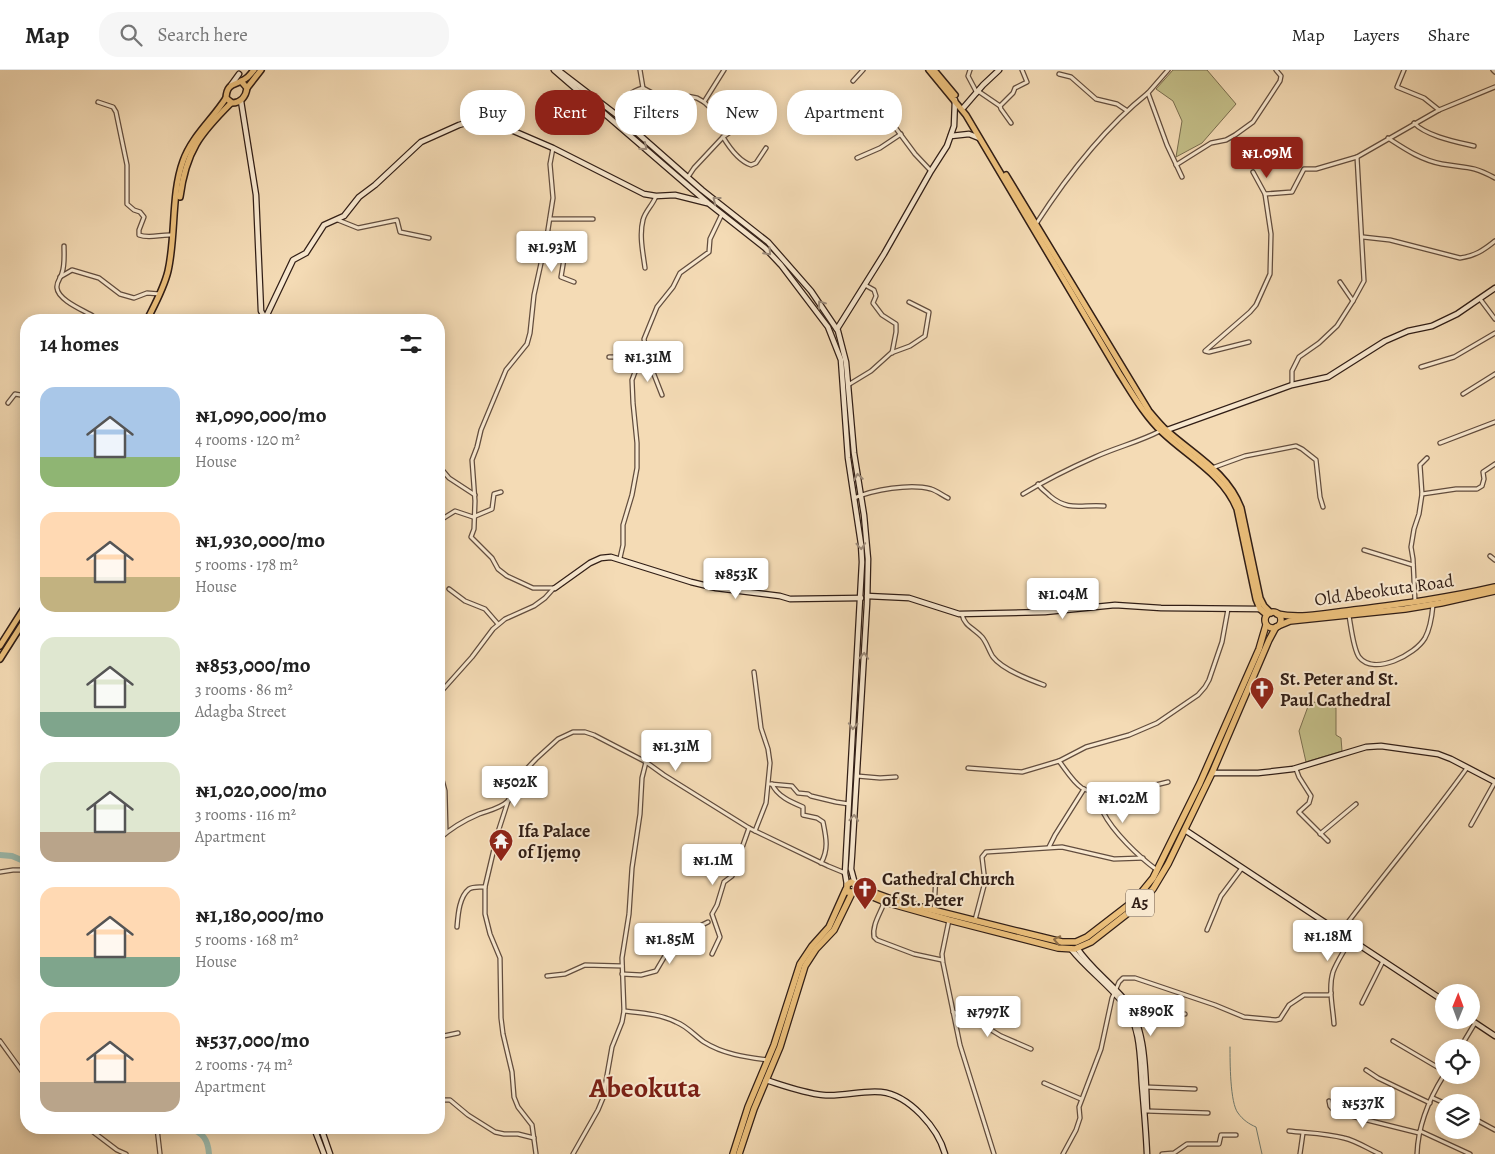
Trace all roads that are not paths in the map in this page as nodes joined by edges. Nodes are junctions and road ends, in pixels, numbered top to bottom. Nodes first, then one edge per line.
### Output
1 (254, 70) edge
2 (261, 70) edge
3 (554, 70) edge
4 (558, 70) edge
5 (640, 70) edge
6 (724, 70) edge
7 (862, 70) edge
8 (929, 70) edge
9 (934, 70) edge
10 (970, 70) edge
11 (999, 70) edge
12 (1022, 70) edge
13 (1168, 70) edge
14 (1276, 70) edge
15 (1404, 70) edge
16 (239, 72) edge
17 (1059, 74) dead end
18 (240, 81) junction
19 (853, 81) dead end
20 (231, 86) junction
21 (1495, 87) edge
22 (247, 88) junction
23 (643, 88) junction
24 (638, 90) edge
25 (978, 92) junction
26 (1148, 93) junction
27 (226, 98) junction
28 (955, 100) junction
29 (98, 102) dead end
30 (236, 102) junction
31 (704, 102) junction
32 (707, 105) edge
33 (1000, 106) junction
34 (964, 107) junction
35 (1126, 110) junction
36 (1439, 110) junction
37 (615, 114) edge
38 (1011, 123) dead end
39 (1414, 123) junction
40 (640, 135) edge
41 (726, 135) edge
42 (900, 135) edge
43 (902, 135) edge
44 (951, 136) junction
45 (723, 137) junction
46 (1388, 138) junction
47 (982, 141) junction
48 (1474, 146) dead end
49 (554, 148) junction
50 (766, 148) dead end
51 (858, 158) dead end
52 (1357, 158) junction
53 (1176, 165) junction
54 (931, 171) junction
55 (1253, 172) dead end
56 (688, 177) junction
57 (1182, 177) dead end
58 (1495, 178) edge
59 (1265, 194) junction
60 (656, 196) junction
61 (708, 203) junction
62 (722, 214) junction
63 (550, 219) junction
64 (593, 219) dead end
65 (338, 220) junction
66 (736, 220) junction
67 (1036, 224) junction
68 (173, 234) junction
69 (1363, 237) junction
70 (428, 238) dead end
71 (1495, 241) edge
72 (546, 243) junction
73 (64, 246) dead end
74 (645, 268) dead end
75 (60, 277) junction
76 (574, 282) dead end
77 (1340, 282) dead end
78 (865, 285) junction
79 (1495, 288) edge
80 (160, 294) junction
81 (1480, 299) junction
82 (1353, 301) junction
83 (909, 302) dead end
84 (89, 314) edge
85 (152, 314) edge
86 (152, 314) edge
87 (263, 314) edge
88 (267, 314) edge
89 (1495, 319) edge
90 (837, 329) junction
91 (1495, 333) edge
92 (1249, 342) dead end
93 (891, 353) junction
94 (608, 358) dead end
95 (644, 363) junction
96 (1421, 367) dead end
97 (637, 368) junction
98 (1495, 374) edge
99 (1292, 385) junction
100 (848, 386) junction
101 (1463, 394) dead end
102 (20, 395) edge
103 (662, 395) dead end
104 (8, 403) dead end
105 (1495, 422) edge
106 (1167, 430) junction
107 (1160, 431) junction
108 (1440, 444) dead end
109 (1427, 458) dead end
110 (1495, 464) edge
111 (1212, 468) junction
112 (445, 473) edge
113 (1038, 484) junction
114 (501, 492) dead end
115 (1023, 494) dead end
116 (1422, 494) junction
117 (475, 495) junction
118 (861, 495) junction
119 (854, 498) junction
120 (948, 498) dead end
121 (1104, 506) dead end
122 (1323, 507) dead end
123 (445, 517) edge
124 (473, 517) junction
125 (1364, 550) dead end
126 (1490, 556) dead end
127 (620, 558) junction
128 (1495, 560) edge
129 (1414, 565) junction
130 (1495, 586) edge
131 (555, 588) junction
132 (449, 589) dead end
133 (1495, 590) edge
134 (867, 596) junction
135 (860, 598) junction
136 (1415, 602) junction
137 (1433, 604) junction
138 (1228, 609) junction
139 (1260, 609) junction
140 (20, 614) edge
141 (962, 614) junction
142 (1272, 614) junction
143 (1349, 615) junction
144 (498, 624) junction
145 (1266, 625) junction
146 (20, 627) edge
147 (1277, 627) junction
148 (0, 646) edge
149 (0, 659) edge
150 (754, 672) dead end
151 (1044, 684) dead end
152 (445, 687) edge
153 (1059, 761) junction
154 (646, 762) junction
155 (968, 768) dead end
156 (1467, 768) junction
157 (1296, 769) junction
158 (1212, 773) junction
159 (857, 776) junction
160 (896, 777) dead end
161 (1168, 782) dead end
162 (1495, 782) edge
163 (770, 784) junction
164 (1084, 789) junction
165 (445, 791) edge
166 (1098, 793) junction
167 (508, 801) junction
168 (849, 804) junction
169 (1356, 804) dead end
170 (1471, 825) dead end
171 (749, 828) junction
172 (1184, 830) junction
173 (755, 831) junction
174 (446, 833) joint
175 (1320, 834) junction
176 (1328, 842) dead end
177 (1049, 847) junction
178 (1143, 858) junction
179 (821, 863) junction
180 (1242, 868) junction
181 (20, 870) edge
182 (1158, 870) junction
183 (0, 872) edge
184 (845, 872) junction
185 (936, 876) dead end
186 (855, 884) junction
187 (485, 887) junction
188 (846, 887) junction
189 (853, 893) junction
190 (885, 902) junction
191 (934, 910) junction
192 (949, 920) junction
193 (975, 920) junction
194 (708, 922) dead end
195 (457, 927) dead end
196 (1207, 930) dead end
197 (1340, 933) junction
198 (1020, 935) junction
199 (1350, 940) junction
200 (1074, 949) junction
201 (712, 954) dead end
202 (942, 960) junction
203 (1383, 960) junction
204 (622, 966) junction
205 (622, 974) junction
206 (547, 976) dead end
207 (1114, 991) junction
208 (1331, 993) junction
209 (1435, 995) edge
210 (1362, 1003) dead end
211 (624, 1011) junction
212 (953, 1012) junction
213 (1185, 1014) dead end
214 (1133, 1017) junction
215 (1334, 1024) dead end
216 (1480, 1026) edge
217 (458, 1034) dead end
218 (1495, 1036) edge
219 (445, 1037) edge
220 (0, 1041) edge
221 (1393, 1041) dead end
222 (1031, 1050) dead end
223 (769, 1061) junction
224 (1435, 1066) edge
225 (20, 1069) edge
226 (1366, 1070) dead end
227 (766, 1080) junction
228 (1044, 1083) dead end
229 (1440, 1084) edge
230 (1145, 1087) junction
231 (1195, 1089) dead end
232 (1433, 1098) joint
233 (1082, 1099) junction
234 (445, 1100) edge
235 (1329, 1101) dead end
236 (1430, 1103) junction
237 (1147, 1111) junction
238 (1208, 1113) dead end
239 (1480, 1122) edge
240 (1495, 1130) edge
241 (1289, 1131) dead end
242 (1419, 1132) junction
243 (1302, 1133) junction
244 (96, 1134) edge
245 (158, 1134) edge
246 (316, 1134) edge
247 (323, 1134) edge
248 (1236, 1136) dead end
249 (534, 1138) junction
250 (126, 1154) edge
251 (160, 1154) edge
252 (324, 1154) edge
253 (330, 1154) edge
254 (536, 1154) edge
255 (573, 1154) edge
256 (733, 1154) edge
257 (739, 1154) edge
258 (945, 1154) edge
259 (994, 1154) edge
260 (1063, 1154) edge
261 (1149, 1154) edge
262 (1162, 1154) edge
263 (1300, 1154) edge
264 (1380, 1154) edge
265 (1417, 1154) edge
266 (1470, 1154) edge

1 - 18 main road
2 - 22 main road
3 -> 61 street
4 - 37 street
5 - 23 street
6 - 31 street
7 - 19 street
8 - 28 main road
9 - 34 main road
10 - 25 street
11 - 25 street
12 - 33 street
13 - 26 street
14 - 53 street
15 - 36 street
16 - 18 street
16 - 20 street
17 - 35 street
18 - 20 main road
18 - 22 main road
20 - 27 main road
21 - 36 street
22 - 30 main road
23 - 24 street
23 - 31 street
25 - 33 street
25 - 34 street
26 - 35 street
26 - 53 street
27 - 30 main road
27 - 68 main road
28 - 44 street
28 - 47 main road
29 - 68 street
30 - 85 main road
30 - 87 street
31 - 32 street
33 - 38 street
34 - 67 main road
35 - 67 street
36 - 39 street
39 - 46 street
39 - 48 street
40 - 56 street
41 - 45 street
42 - 51 street
43 - 54 street
44 - 47 street
44 - 54 street
45 - 50 street
45 - 56 street
46 - 52 street
46 - 58 street
47 - 107 main road
49 - 60 street
49 - 63 street
49 - 65 street
52 - 59 street
52 - 69 street
53 - 57 street
54 - 78 street
55 - 59 street
66 -> 56 street
59 - 92 street
60 - 61 street
60 - 74 street
61 - 62 street
62 - 66 street
62 - 95 street
63 - 64 street
63 - 72 street
65 - 70 street
65 - 88 street
90 -> 66 street
66 -> 119 street
67 - 106 main road
68 - 80 main road
69 - 71 street
69 - 82 street
72 - 76 street
72 - 117 street
73 - 75 street
75 - 80 street
75 - 84 street
77 - 82 street
78 - 90 street
78 - 93 street
79 - 81 street
80 - 86 main road
81 - 89 street
81 - 99 street
82 - 99 street
83 - 93 street
90 - 100 street
91 - 96 street
93 - 100 street
94 - 97 street
95 - 97 street
95 - 103 street
97 - 127 street
98 - 101 street
99 - 106 street
118 -> 100 street
102 - 104 street
105 - 108 street
106 - 111 main road
107 - 113 street
107 - 139 main road
109 - 116 street
110 - 116 street
111 - 122 street
111 - 142 main road
112 - 117 street
113 - 115 street
113 - 121 street
114 - 124 street
116 - 129 street
117 - 124 street
118 - 119 street
118 - 120 street
118 - 134 street
119 -> 135 street
123 - 124 street
124 - 131 street
125 - 129 street
126 - 128 street
127 - 131 street
127 - 135 street
129 - 136 street
130 - 136 highway, Old Abeokuta Road
131 - 144 street
132 - 144 street
133 - 137 highway, Old Abeokuta Road
134 - 141 street
159 -> 134 street
135 -> 168 street
136 - 142 highway, Old Abeokuta Road
137 - 143 highway, Old Abeokuta Road
137 - 143 street
138 - 139 street
138 - 141 street
138 - 153 street
139 - 142 main road
140 - 148 main road
141 - 151 street
142 - 145 highway
142 - 147 highway
143 - 147 highway, Old Abeokuta Road
144 - 152 street
145 - 147 highway
145 - 182 highway, A5
146 - 149 main road
147 - 158 highway, A5
150 - 163 street
153 - 155 street
153 - 164 street
154 - 167 street
154 - 171 street
154 - 204 street
156 - 157 street
156 - 162 street
156 - 197 street
157 - 158 street
157 - 175 street
158 - 172 highway, A5
159 - 160 street
186 -> 159 street
161 - 166 street
162 - 170 street
163 - 168 street
163 - 173 street
163 - 179 street
164 - 166 street
164 - 177 street
165 - 174 street
166 - 178 street
167 - 174 street
167 - 187 street
168 - 184 street
169 - 175 street
171 - 173 street
171 - 201 street
172 - 180 street
172 - 200 highway, A5
173 - 179 street
175 - 176 street
177 - 178 street
177 - 193 street
178 - 182 street
179 - 184 street
180 - 196 street
180 - 197 street
181 - 183 street
182 -> 198 highway, A5
184 - 188 street
185 - 191 street
186 - 188 highway
186 - 189 highway
186 - 191 highway, A5
187 - 195 street
187 - 249 street
188 - 189 highway
188 - 223 highway
189 - 190 highway, A5
189 - 227 highway
190 - 192 highway, A5
190 - 202 street
191 - 193 highway, A5
192 - 198 highway, A5
192 - 202 street
193 - 198 highway, A5
194 - 205 street
197 - 199 street
198 - 200 highway, A5
199 - 203 street
199 - 208 street
200 - 207 street
202 - 212 street
203 - 209 street
203 - 210 street
204 - 205 street
204 - 206 street
205 - 211 street
207 - 208 street
207 - 214 street
207 - 233 street
208 - 215 street
211 - 223 street
211 - 255 street
212 - 222 street
212 - 259 street
213 - 214 street
214 - 230 street
214 - 261 street
216 - 218 street
217 - 219 street
220 - 225 street
221 - 224 street
223 - 256 highway
226 - 236 street
227 - 257 highway
227 - 258 street
228 - 233 street
229 - 232 street
230 - 231 street
230 - 237 street
232 - 236 street
233 - 260 street
234 - 249 street
235 - 242 street
236 - 242 street
237 - 238 street
237 - 261 street
239 - 240 street
241 - 243 street
242 - 265 street
242 - 266 street
243 - 263 street
243 - 264 street
244 - 250 street
245 - 251 street
246 - 252 street
247 - 253 street
248 - 262 street
249 - 254 street

